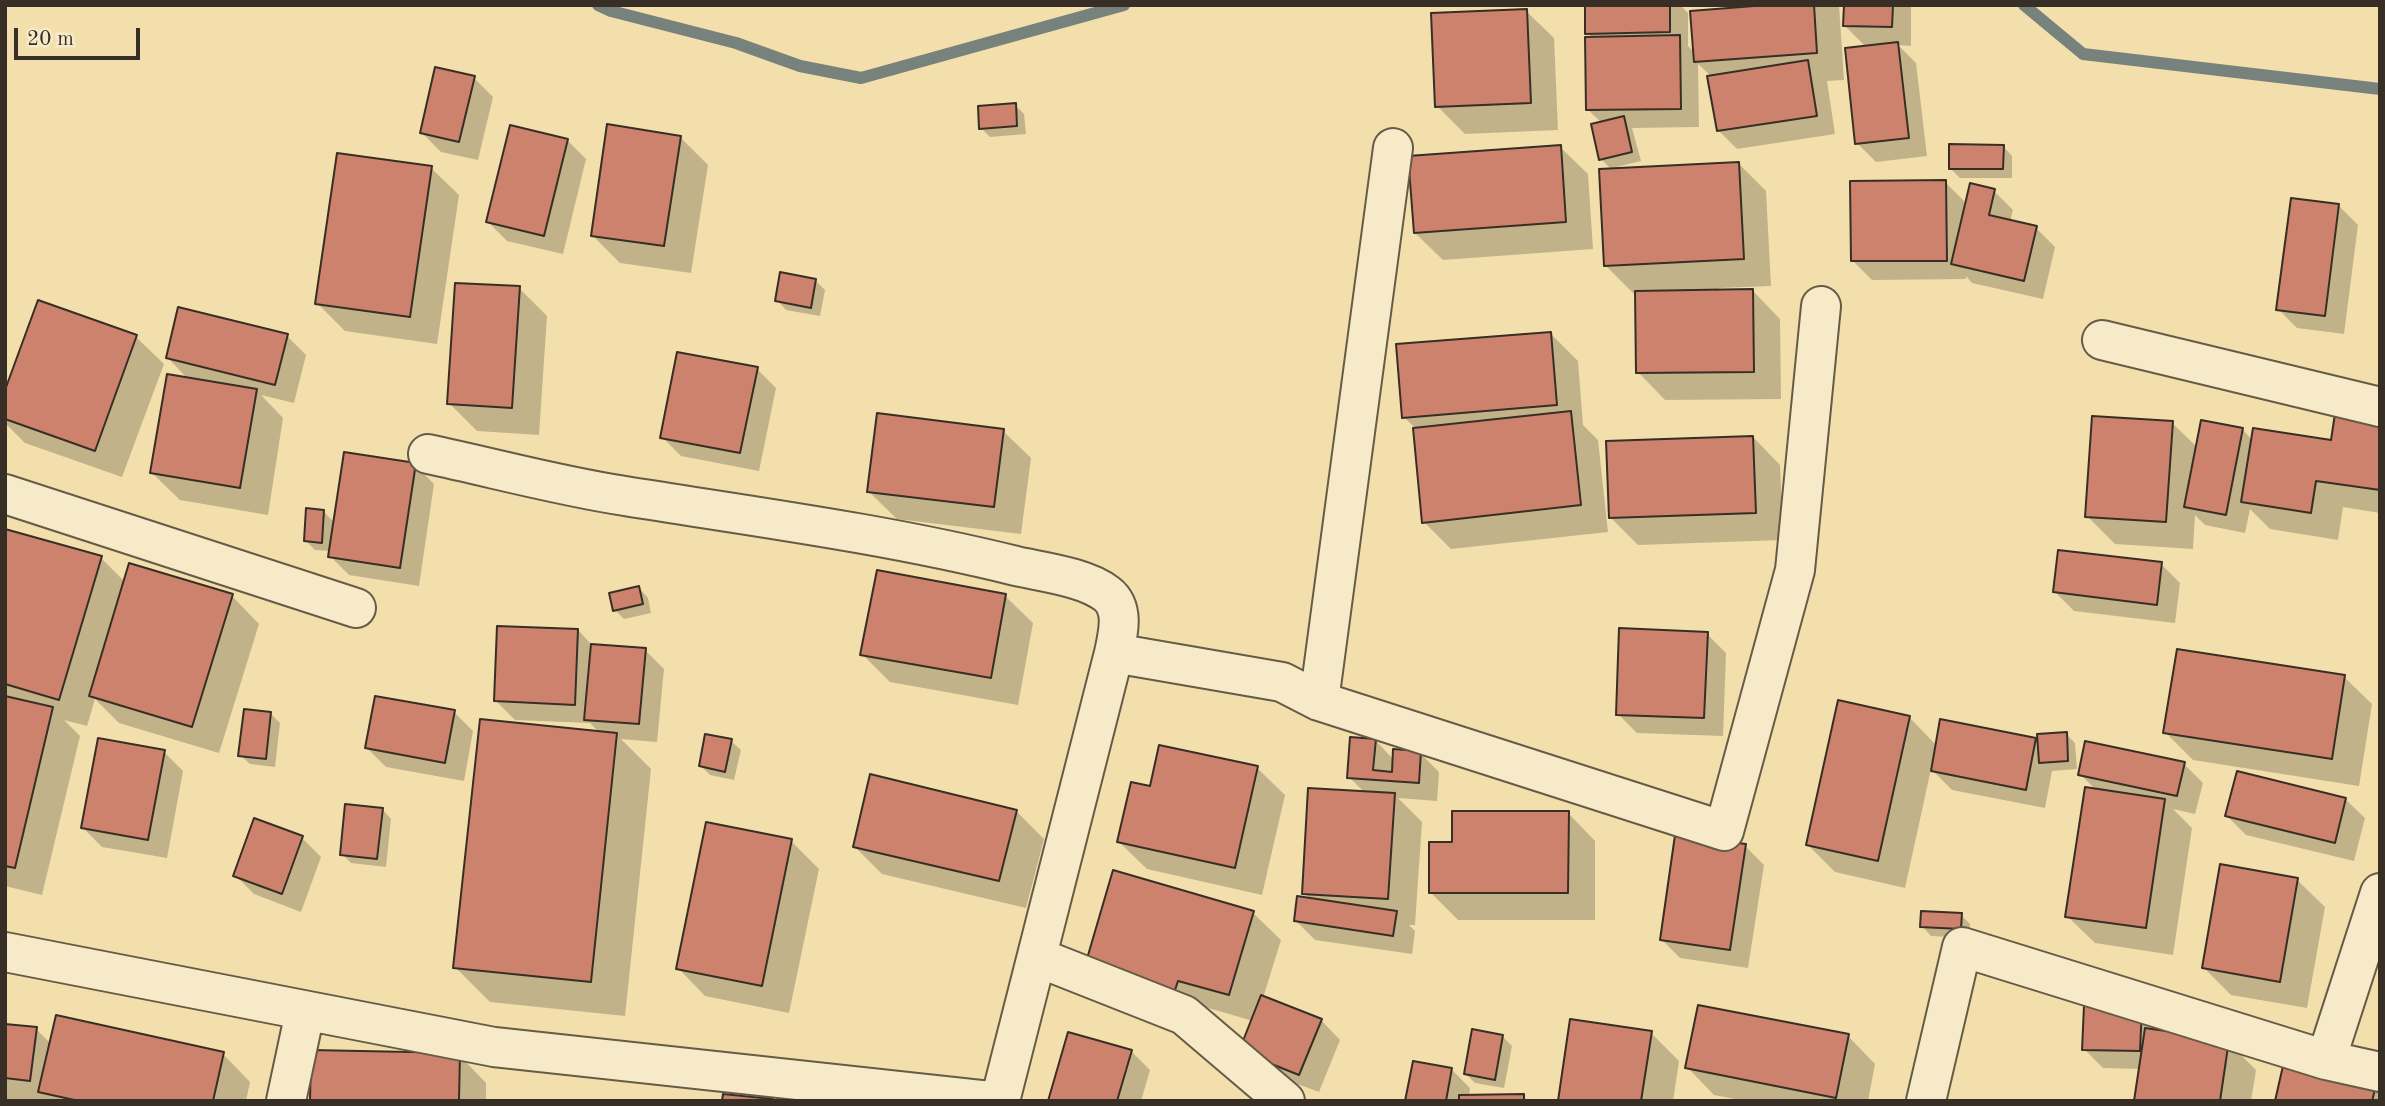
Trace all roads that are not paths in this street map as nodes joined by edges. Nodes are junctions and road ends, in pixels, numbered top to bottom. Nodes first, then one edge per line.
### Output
1 (1393, 148) dead end
2 (1821, 306) dead end
3 (2102, 340) dead end
4 (2380, 407) edge
5 (428, 454) dead end
6 (5, 494) edge
7 (356, 608) dead end
8 (1114, 653) junction
9 (1319, 701) junction
10 (2380, 893) edge
11 (5, 952) edge
12 (1037, 957) junction
13 (305, 1012) junction
14 (2326, 1060) junction
15 (2380, 1072) edge
16 (286, 1101) edge
17 (990, 1101) edge
18 (1000, 1101) edge
19 (1285, 1101) edge
20 (1926, 1101) edge

1 - 9 street
2 - 9 street
3 - 4 street
5 - 8 street
6 - 7 street
8 - 9 street
8 - 12 street
10 - 14 street
11 - 13 street
12 - 18 street
12 - 19 street
13 - 16 street
13 - 17 street
14 - 15 street
14 - 20 street

